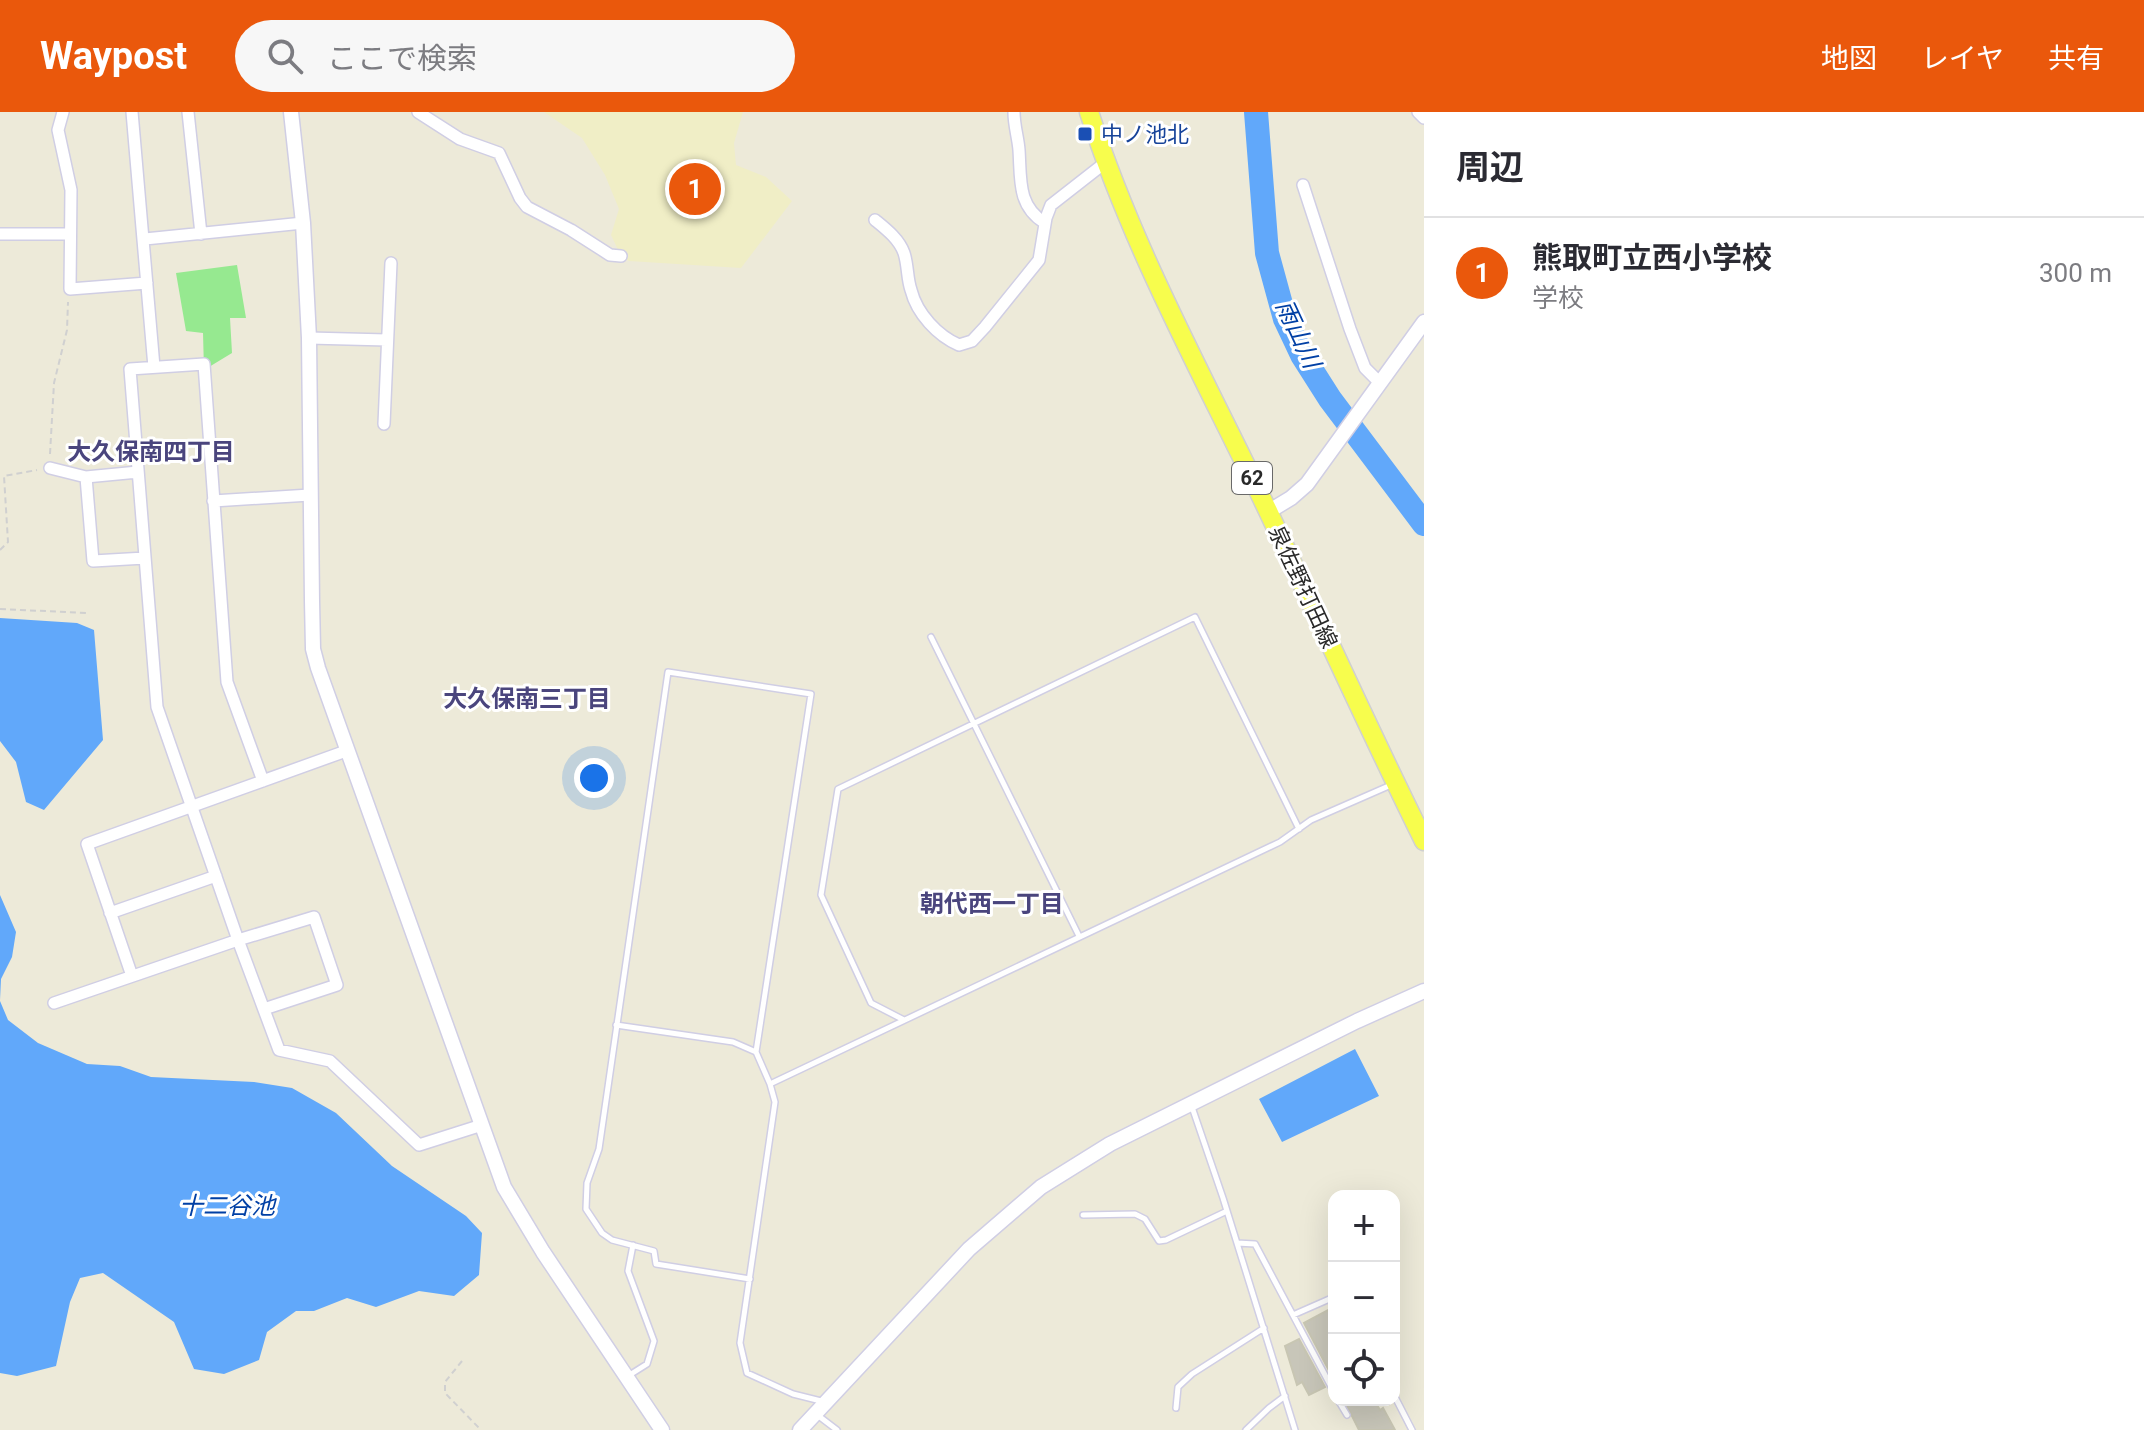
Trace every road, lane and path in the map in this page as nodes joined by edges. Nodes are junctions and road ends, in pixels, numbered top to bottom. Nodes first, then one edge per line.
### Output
1 (63, 112) edge
2 (132, 112) edge
3 (188, 112) edge
4 (291, 112) edge
5 (418, 112) edge
6 (1014, 112) edge
7 (1089, 112) edge
8 (1418, 112) edge
9 (1424, 118) edge
10 (1106, 162) junction
11 (1303, 185) dead end
12 (875, 220) dead end
13 (303, 223) junction
14 (1045, 223) junction
15 (0, 234) edge
16 (69, 234) junction
17 (201, 234) junction
18 (145, 239) junction
19 (621, 256) dead end
20 (391, 263) dead end
21 (147, 283) junction
22 (70, 289) junction
23 (1424, 322) edge
24 (309, 338) junction
25 (387, 340) junction
26 (154, 367) junction
27 (1380, 383) junction
28 (384, 424) dead end
29 (50, 468) junction
30 (138, 472) junction
31 (86, 477) junction
32 (310, 495) junction
33 (213, 501) junction
34 (1268, 512) junction
35 (0, 550) edge
36 (145, 558) junction
37 (0, 609) edge
38 (87, 613) dead end
39 (931, 637) dead end
40 (974, 723) junction
41 (346, 751) junction
42 (263, 781) junction
43 (1395, 783) junction
44 (191, 807) junction
45 (1299, 829) junction
46 (1424, 841) edge
47 (216, 876) junction
48 (110, 913) junction
49 (1079, 936) junction
50 (238, 940) junction
51 (132, 976) junction
52 (1424, 991) edge
53 (54, 1003) dead end
54 (264, 1009) junction
55 (904, 1020) junction
56 (616, 1025) junction
57 (756, 1052) junction
58 (770, 1084) junction
59 (1190, 1103) junction
60 (482, 1125) junction
61 (1227, 1211) junction
62 (1083, 1215) dead end
63 (1237, 1243) junction
64 (633, 1245) junction
65 (750, 1279) junction
66 (1328, 1300) edge
67 (1293, 1315) junction
68 (1264, 1328) junction
69 (462, 1361) dead end
70 (627, 1378) junction
71 (1328, 1381) edge
72 (1285, 1396) junction
73 (1342, 1406) edge
74 (1400, 1406) edge
75 (821, 1408) junction
76 (1176, 1408) dead end
77 (1347, 1415) dead end
78 (481, 1430) edge
79 (662, 1430) edge
80 (800, 1430) edge
81 (837, 1430) edge
82 (1246, 1430) edge
83 (1295, 1430) edge
84 (1412, 1430) edge

1 - 16 street
2 - 18 street
3 - 17 street
4 - 13 street
5 - 19 street
6 - 14 street
7 - 10 main road, 泉佐野打田線 / 62
8 - 9 street
10 - 14 street
10 - 34 main road, 泉佐野打田線 / 62
11 - 27 street
12 - 14 street
13 - 17 street
13 - 24 street
15 - 16 street
16 - 22 street
17 - 18 street
18 - 21 street
20 - 25 street
21 - 22 street
21 - 26 street
22 - 29 path
23 - 27 street
24 - 25 street
24 - 32 street
25 - 28 street
26 - 30 street
26 - 33 street
27 - 34 street
29 - 31 street
29 - 35 path
30 - 31 street
30 - 36 street
31 - 36 street
32 - 33 street
32 - 41 street
33 - 42 street
34 - 43 main road, 泉佐野打田線 / 62
36 - 44 street
37 - 38 path
39 - 40 lane
40 - 45 lane
40 - 49 lane
40 - 55 lane
41 - 42 street
41 - 60 street
42 - 44 street
43 - 45 lane
43 - 46 main road, 泉佐野打田線 / 62
44 - 47 street
44 - 48 street
45 - 49 lane
47 - 48 street
47 - 50 street
48 - 51 street
49 - 55 lane
50 - 51 street
50 - 54 street
50 - 54 street
51 - 53 street
52 - 59 street
54 - 60 street
55 - 58 lane
56 - 57 lane
56 - 57 lane
56 - 64 lane
57 - 58 lane
58 - 65 lane
59 - 61 lane
59 - 75 street
60 - 70 street
61 - 62 lane
61 - 63 lane
63 - 67 lane
63 - 68 lane
64 - 65 lane
64 - 70 lane
65 - 75 lane
66 - 67 lane
67 - 71 lane
68 - 72 lane
68 - 76 lane
69 - 78 path
70 - 79 street
72 - 82 lane
72 - 83 lane
73 - 77 lane
74 - 84 lane
75 - 80 street
75 - 81 lane

